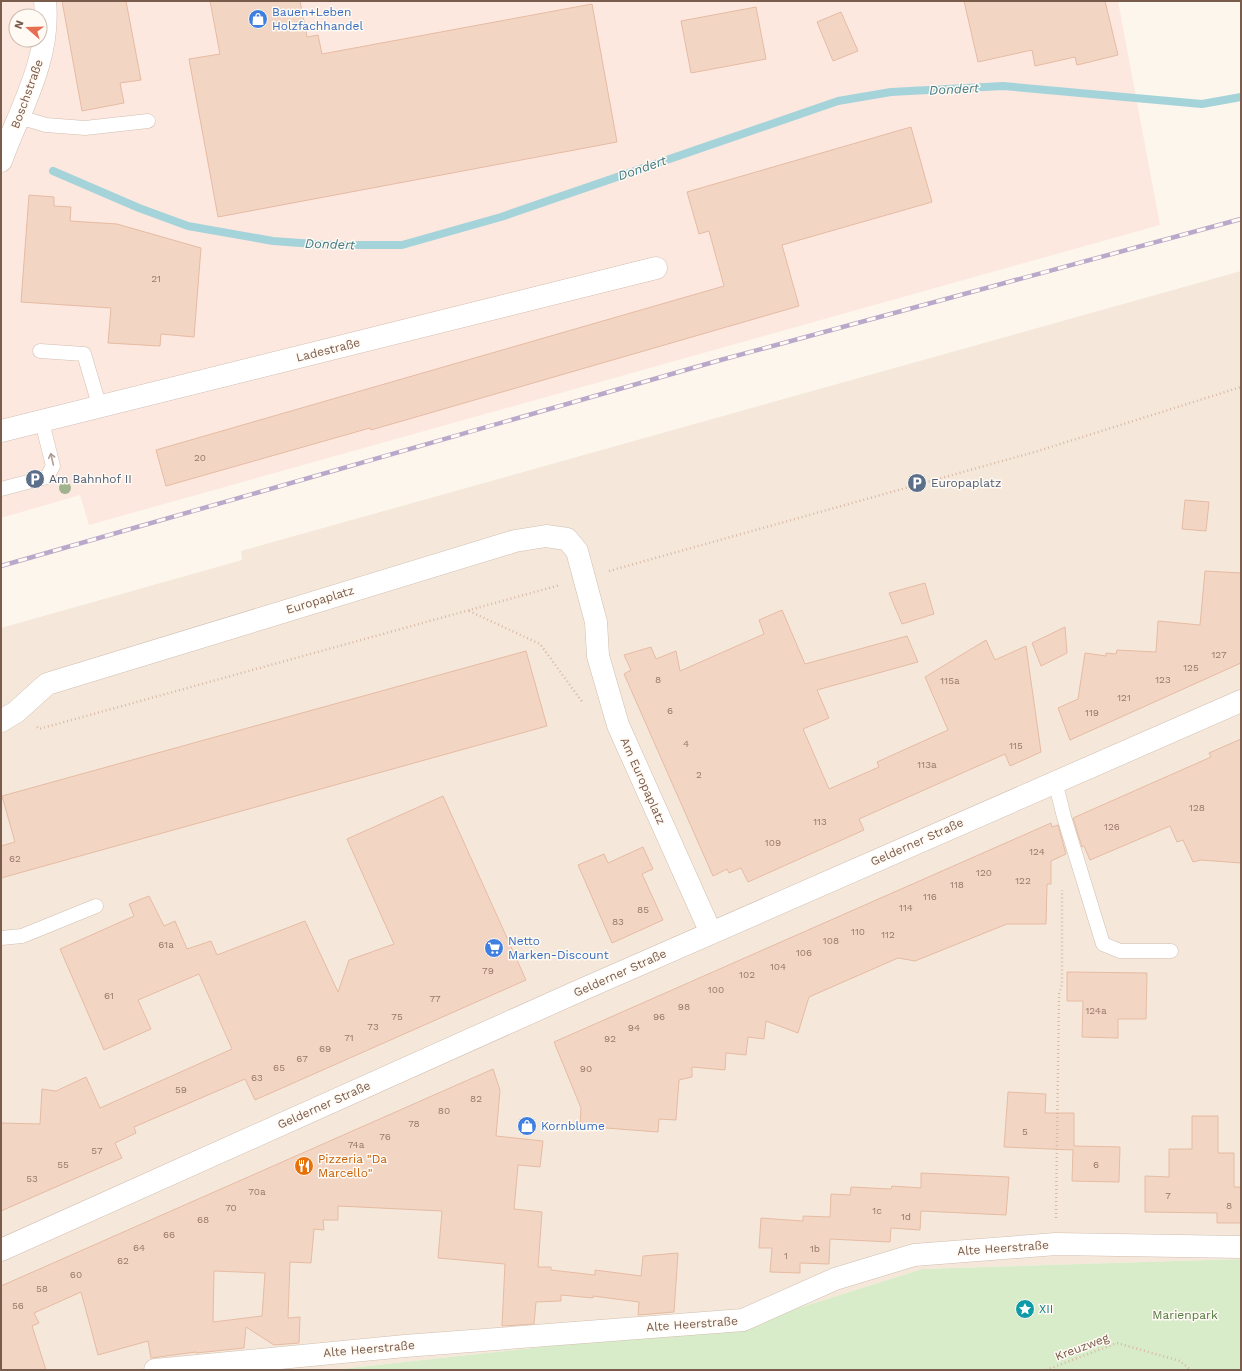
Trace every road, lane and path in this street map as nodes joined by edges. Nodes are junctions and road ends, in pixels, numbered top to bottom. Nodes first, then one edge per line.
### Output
1 (45, 1) edge
2 (19, 117) junction
3 (148, 121) dead end
4 (1, 161) edge
5 (656, 268) dead end
6 (40, 351) dead end
7 (1241, 386) edge
8 (100, 408) junction
9 (42, 422) junction
10 (1, 431) edge
11 (1, 489) edge
12 (584, 578) junction
13 (468, 611) junction
14 (596, 622) joint
15 (1241, 701) edge
16 (585, 705) dead end
17 (8, 716) edge
18 (1055, 781) junction
19 (1062, 889) dead end
20 (96, 906) dead end
21 (711, 933) junction
22 (1, 938) edge
23 (1171, 951) dead end
24 (1056, 1244) junction
25 (1241, 1247) edge
26 (1, 1250) edge
27 (155, 1370) edge
28 (1046, 1370) edge
29 (1191, 1370) edge

1 - 2 street, Boschstraße
2 - 3 lane
2 - 4 street, Boschstraße
5 - 8 street, Ladestraße
6 - 8 lane
7 - 12 path
8 - 9 street, Ladestraße
9 - 10 street, Ladestraße
11 -> 9 lane
12 - 13 path
12 - 14 street, Europaplatz
12 - 17 street, Europaplatz
13 - 16 path
13 - 17 path
14 - 21 street, Am Europaplatz
15 - 18 street, Gelderner Straße
18 - 21 street, Gelderner Straße
18 - 23 lane
19 - 24 path
20 - 22 lane
21 - 26 street, Gelderner Straße
24 - 25 street, Alte Heerstraße
24 - 27 street, Alte Heerstraße
28 - 29 path, Kreuzweg

